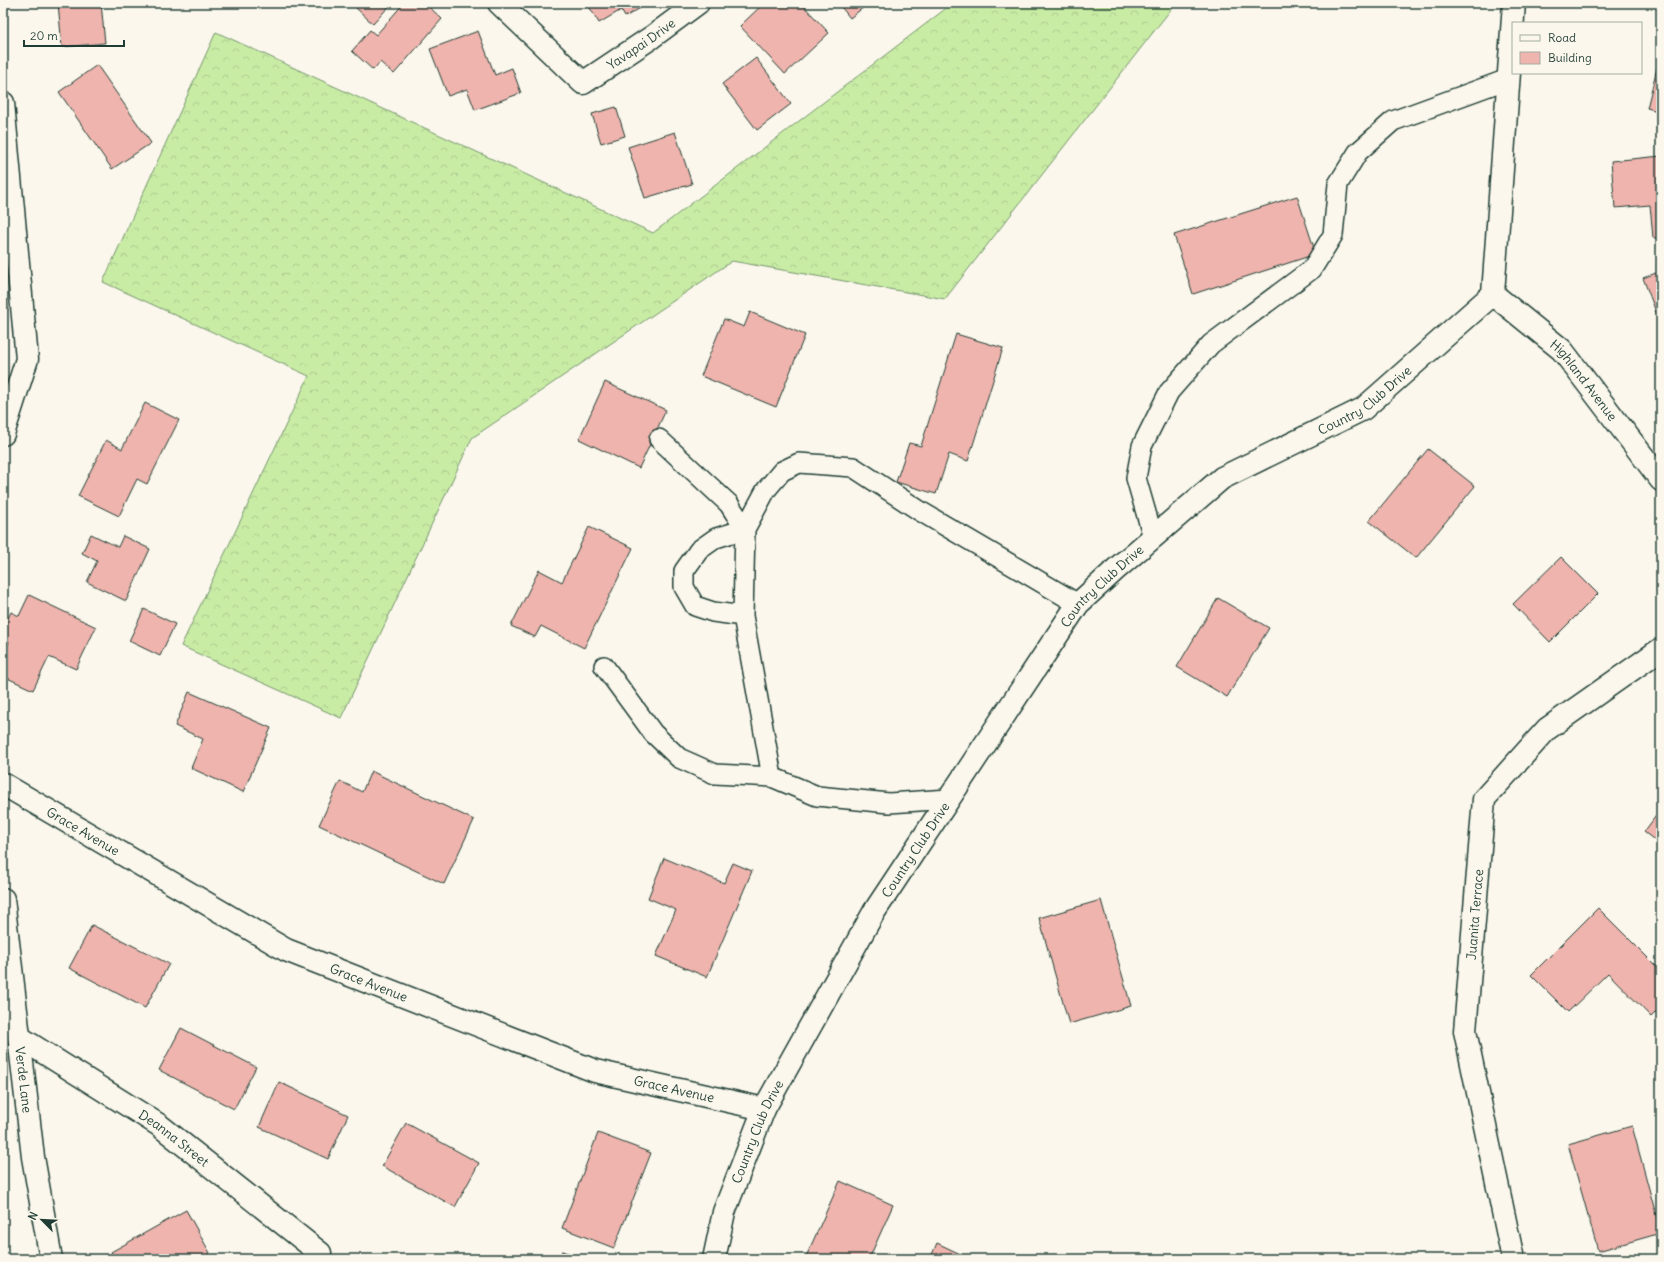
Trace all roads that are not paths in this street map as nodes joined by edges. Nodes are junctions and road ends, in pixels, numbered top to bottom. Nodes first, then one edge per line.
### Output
1 (499, 3) edge
2 (698, 3) edge
3 (1514, 3) edge
4 (1512, 22) edge
5 (1512, 28) edge
6 (1508, 79) junction
7 (3, 103) edge
8 (1493, 294) junction
9 (3, 434) edge
10 (659, 440) dead end
11 (1661, 480) edge
12 (745, 529) junction
13 (1153, 537) junction
14 (1078, 604) junction
15 (743, 616) junction
16 (1661, 649) edge
17 (604, 666) dead end
18 (772, 777) junction
19 (3, 784) edge
20 (949, 799) junction
21 (3, 900) edge
22 (19, 1037) junction
23 (764, 1109) junction
24 (320, 1253) dead end
25 (51, 1259) edge
26 (714, 1259) edge
27 (1513, 1259) edge

1 - 2 street, Yavapai Drive
3 - 4 street
5 - 6 street
6 - 8 street
6 - 13 lane
7 - 9 street
8 - 11 street, Highland Avenue
8 - 13 street, Country Club Drive
10 - 12 lane
12 - 14 lane
12 - 15 lane
12 - 15 lane
13 - 14 street, Country Club Drive
14 - 20 street, Country Club Drive
15 - 18 lane
16 - 27 street, Juanita Terrace
17 - 18 lane
18 - 20 lane
19 - 23 street, Grace Avenue
20 - 23 street, Country Club Drive
21 - 22 street, Verde Lane
22 - 24 street, Deanna Street
22 - 25 street, Verde Lane
23 - 26 street, Country Club Drive

